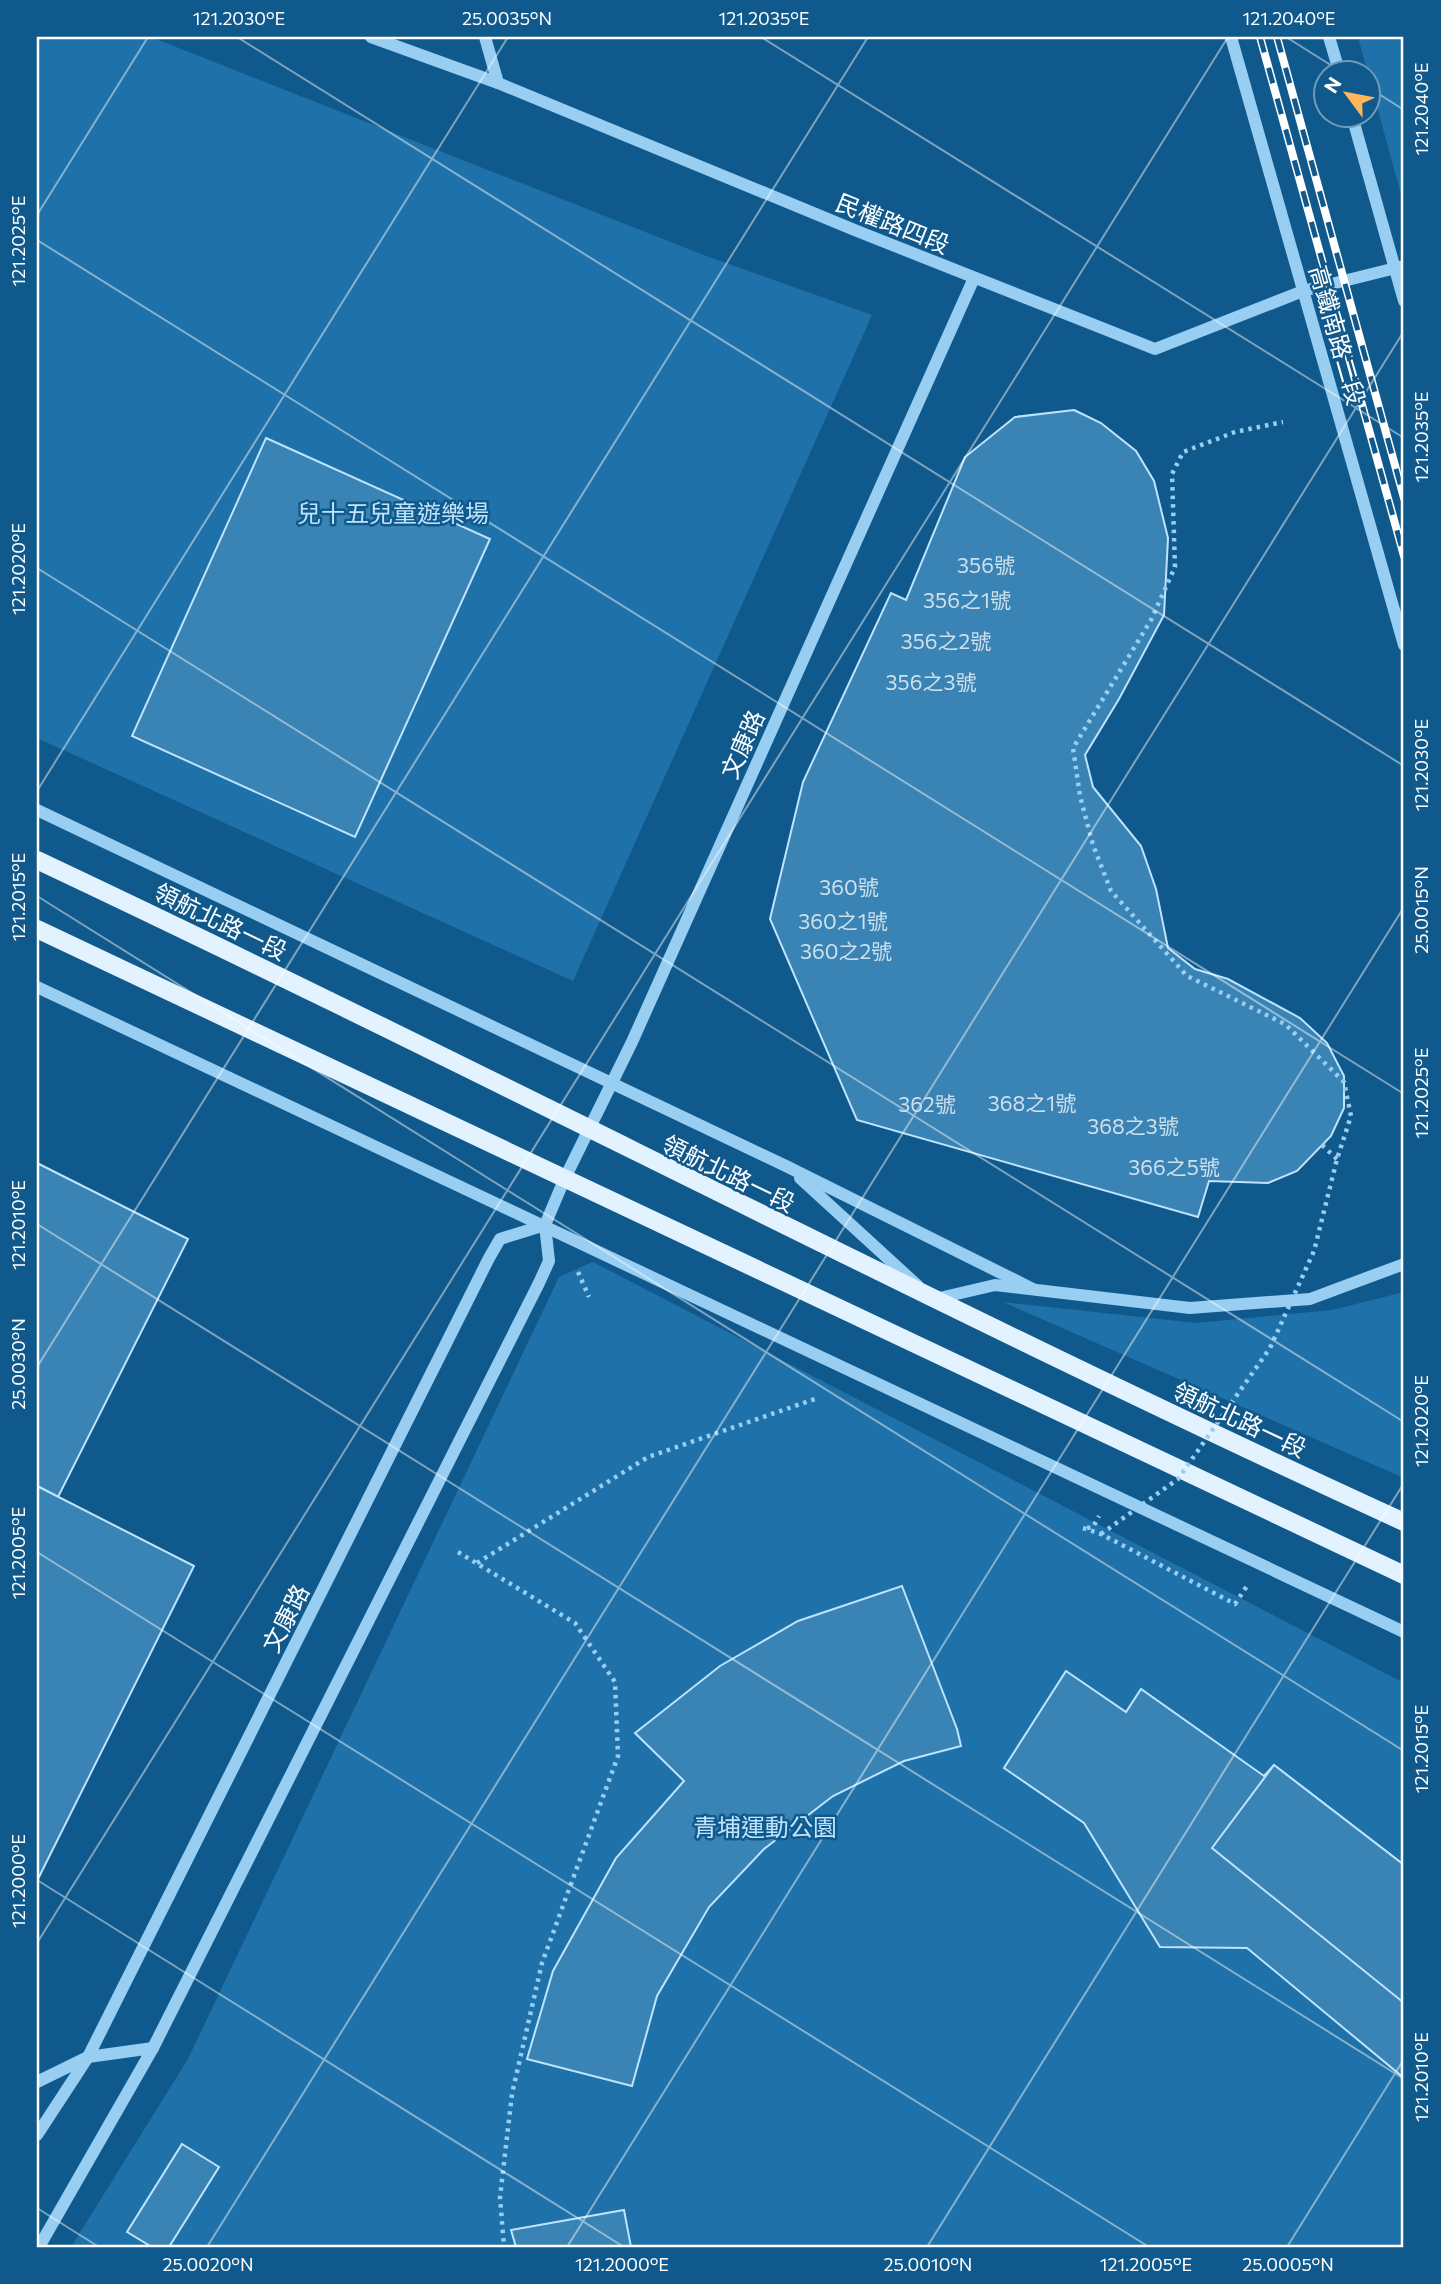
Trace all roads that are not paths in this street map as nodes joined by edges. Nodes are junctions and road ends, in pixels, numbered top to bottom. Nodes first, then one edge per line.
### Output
1 (371, 37) edge
2 (485, 37) edge
3 (1231, 37) edge
4 (1329, 37) edge
5 (1336, 60) edge
6 (498, 83) junction
7 (1356, 130) edge
8 (1400, 268) edge
9 (974, 278) junction
10 (1303, 291) junction
11 (1404, 302) edge
12 (1404, 645) edge
13 (37, 810) edge
14 (37, 860) edge
15 (37, 929) edge
16 (37, 986) edge
17 (613, 1084) junction
18 (588, 1129) junction
19 (788, 1167) junction
20 (564, 1180) junction
21 (545, 1225) junction
22 (1404, 1264) edge
23 (1032, 1289) junction
24 (933, 1299) junction
25 (1404, 1522) edge
26 (1404, 1575) edge
27 (1404, 1632) edge
28 (153, 2048) junction
29 (88, 2057) junction
30 (37, 2082) edge
31 (37, 2135) edge
32 (39, 2247) edge

1 - 6 street, 民權路四段
2 - 6 street
3 - 10 street, 高鐵南路二段
4 - 5 street
6 - 9 street, 民權路四段
7 - 8 street
8 - 10 street, 民權路四段
8 - 11 street
9 - 10 street, 民權路四段
9 - 17 street, 文康路
10 - 12 street, 高鐵南路二段
13 - 17 street, 領航北路一段
14 - 18 main road, 領航北路一段
15 - 20 main road
16 - 21 street
17 - 18 street, 文康路
17 - 19 street, 領航北路一段
18 - 20 street, 文康路
18 - 24 main road, 領航北路一段
19 - 23 street, 領航北路一段
19 - 24 street
20 - 21 street, 文康路
20 - 26 main road
21 - 27 street
21 - 28 street, 文康路
21 - 29 street, 文康路
22 - 23 street
23 - 24 street
24 - 25 main road, 領航北路一段
28 - 29 street
28 - 32 street, 文康路
29 - 30 street
29 - 31 street, 文康路

